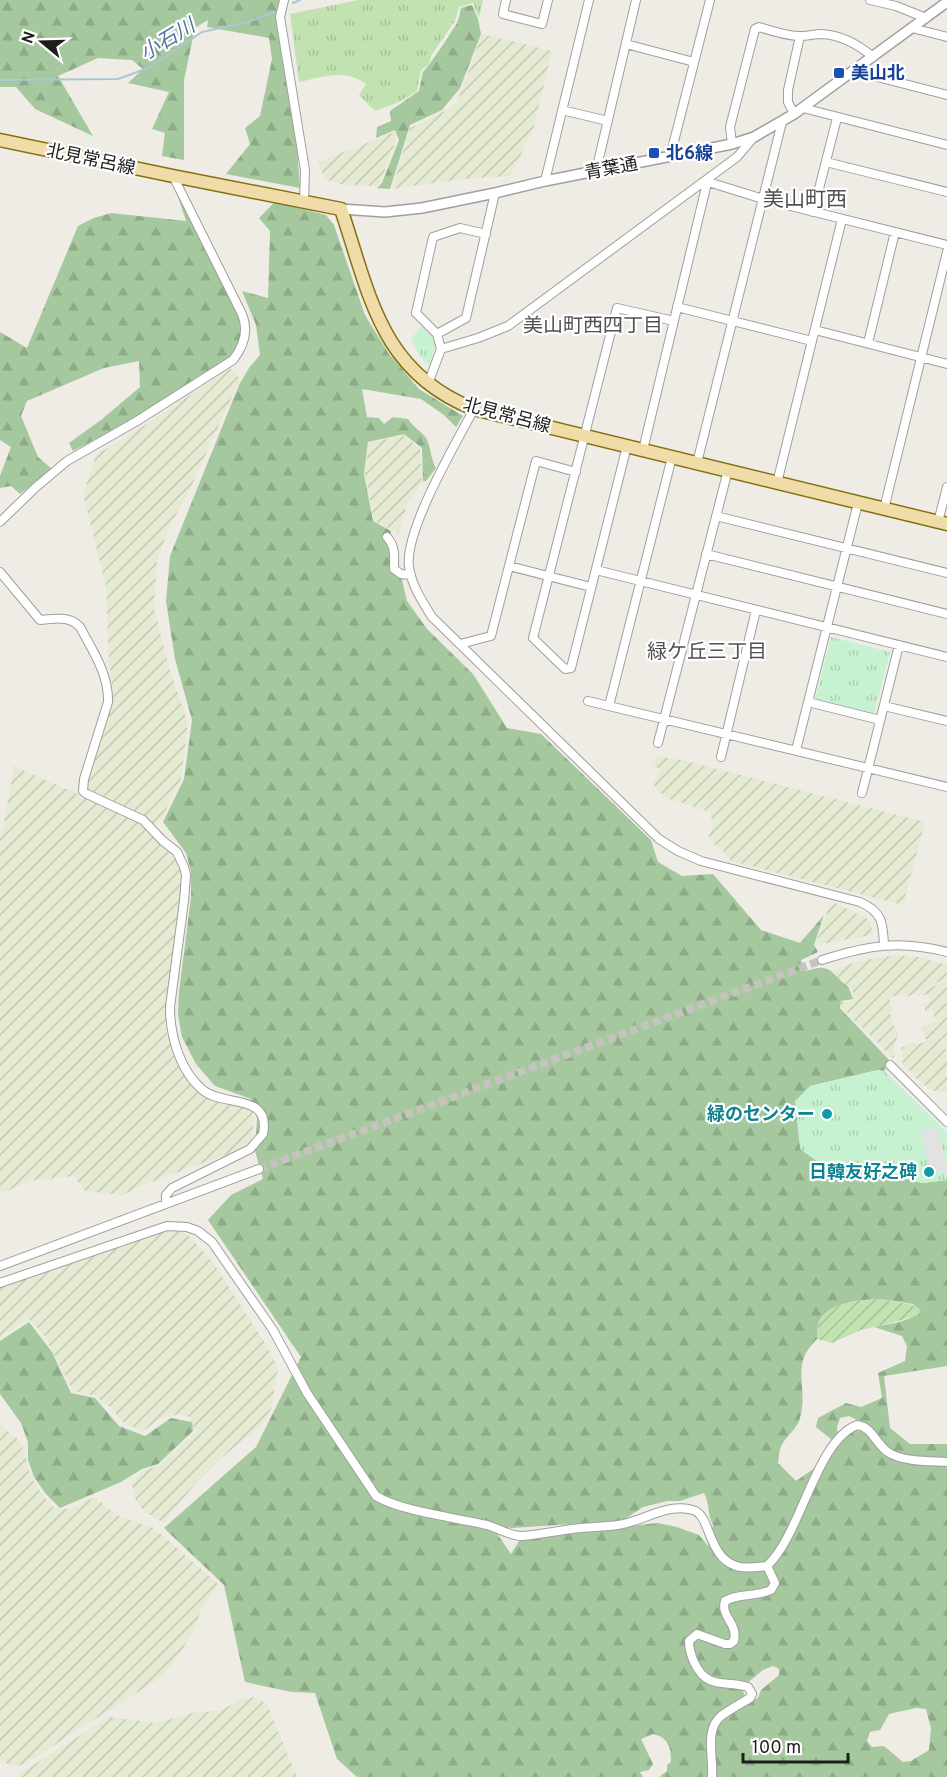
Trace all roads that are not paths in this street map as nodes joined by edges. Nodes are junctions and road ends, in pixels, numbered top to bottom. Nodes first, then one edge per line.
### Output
1 (284, 0) edge
2 (506, 0) edge
3 (548, 0) edge
4 (589, 0) edge
5 (636, 0) edge
6 (710, 0) edge
7 (870, 0) edge
8 (947, 2) edge
9 (897, 3) edge
10 (926, 18) junction
11 (912, 28) junction
12 (800, 36) junction
13 (947, 37) edge
14 (626, 44) junction
15 (873, 57) junction
16 (694, 62) junction
17 (854, 71) junction
18 (947, 95) edge
19 (803, 108) junction
20 (562, 110) junction
21 (794, 114) junction
22 (837, 118) junction
23 (608, 121) junction
24 (782, 122) junction
25 (754, 137) junction
26 (0, 140) edge
27 (732, 144) junction
28 (947, 145) edge
29 (670, 157) junction
30 (826, 162) junction
31 (596, 171) junction
32 (173, 176) junction
33 (545, 181) junction
34 (706, 182) junction
35 (947, 192) edge
36 (495, 193) junction
37 (763, 199) junction
38 (304, 202) junction
39 (341, 209) junction
40 (813, 212) junction
41 (842, 219) junction
42 (896, 232) junction
43 (486, 234) junction
44 (947, 245) edge
45 (947, 252) edge
46 (677, 307) junction
47 (674, 321) junction
48 (732, 321) junction
49 (815, 330) junction
50 (437, 334) junction
51 (812, 341) junction
52 (868, 343) junction
53 (441, 349) junction
54 (922, 358) junction
55 (947, 364) edge
56 (428, 384) junction
57 (474, 409) junction
58 (585, 436) junction
59 (627, 446) junction
60 (643, 450) junction
61 (672, 457) junction
62 (697, 463) junction
63 (728, 470) junction
64 (576, 472) junction
65 (777, 483) junction
66 (947, 488) edge
67 (858, 502) junction
68 (884, 509) junction
69 (716, 516) junction
70 (0, 522) edge
71 (943, 523) edge
72 (387, 537) dead end
73 (846, 549) junction
74 (706, 554) junction
75 (509, 566) junction
76 (596, 570) junction
77 (0, 572) edge
78 (947, 573) edge
79 (411, 575) junction
80 (549, 577) junction
81 (641, 582) junction
82 (591, 587) junction
83 (836, 587) junction
84 (695, 595) junction
85 (756, 610) junction
86 (947, 614) edge
87 (827, 627) junction
88 (460, 644) junction
89 (899, 645) junction
90 (947, 657) edge
91 (588, 701) dead end
92 (808, 702) junction
93 (609, 706) junction
94 (884, 706) junction
95 (665, 720) junction
96 (880, 720) junction
97 (947, 721) edge
98 (726, 735) junction
99 (658, 743) dead end
100 (796, 750) junction
101 (721, 757) dead end
102 (868, 768) junction
103 (947, 787) edge
104 (861, 793) dead end
105 (884, 945) junction
106 (947, 952) edge
107 (822, 960) tunnel mouth
108 (890, 1065) dead end
109 (947, 1122) edge
110 (259, 1169) tunnel mouth
111 (166, 1204) junction
112 (0, 1266) edge
113 (0, 1283) edge
114 (947, 1462) edge
115 (767, 1566) junction
116 (712, 1777) edge

1 - 38 street
2 - 3 street
4 - 20 street
5 - 14 street
6 - 16 street
7 - 9 street
8 - 10 street, 青葉通
9 - 10 street
10 - 11 street, 青葉通
11 - 13 street
11 - 15 street, 青葉通
12 - 15 street
12 - 21 street
12 - 27 street
14 - 16 street
14 - 23 street
15 - 17 street, 青葉通
16 - 29 street
17 - 18 street
17 - 19 street, 青葉通
19 - 21 street, 青葉通
19 - 22 street
20 - 23 street
20 - 33 street
21 - 24 street, 青葉通
22 - 28 street
22 - 30 street
23 - 31 street
24 - 25 street, 青葉通
24 - 37 street
25 - 27 street, 青葉通
25 - 34 street
26 - 32 main road, 北見常呂線
27 - 29 street, 青葉通
29 - 31 street, 青葉通
30 - 35 street
30 - 40 street
31 - 33 street, 青葉通
32 - 38 main road, 北見常呂線
32 - 70 street
33 - 36 street, 青葉通
34 - 37 street
34 - 46 street
34 - 53 street
36 - 39 street, 青葉通
36 - 43 street
37 - 40 street
37 - 48 street
38 - 39 main road, 北見常呂線
39 - 56 main road, 北見常呂線
40 - 41 street
41 - 42 street
41 - 49 street
42 - 44 street
42 - 52 street
43 - 50 street
43 - 50 street
45 - 54 street
46 - 47 street
46 - 48 street
47 - 58 street
47 - 60 street
48 - 51 street
48 - 62 street
49 - 51 street
49 - 52 street
50 - 53 street
51 - 65 street
52 - 54 street
53 - 56 street
54 - 55 street
54 - 68 street
56 - 57 main road, 北見常呂線
57 - 58 main road, 北見常呂線
57 - 79 street
58 - 59 main road, 北見常呂線
58 - 64 street
59 - 60 main road, 北見常呂線
59 - 76 street
60 - 61 main road, 北見常呂線
61 - 62 main road, 北見常呂線
61 - 81 street
62 - 63 main road, 北見常呂線
63 - 65 main road, 北見常呂線
63 - 69 street
64 - 75 street
64 - 80 street
65 - 67 main road, 北見常呂線
66 - 71 street
67 - 68 main road, 北見常呂線
67 - 73 street
68 - 71 main road, 北見常呂線
69 - 73 street
69 - 74 street
72 - 79 street
73 - 78 street
73 - 83 street
74 - 83 street
74 - 84 street
75 - 80 street
75 - 88 street
76 - 81 street
76 - 82 street
77 - 111 street
79 - 88 street
80 - 82 street
80 - 82 street
81 - 84 street
81 - 93 street
83 - 86 street
83 - 87 street
84 - 85 street
84 - 95 street
85 - 87 street
85 - 98 street
87 - 89 street
87 - 92 street
88 - 105 street
89 - 90 street
89 - 94 street
91 - 93 street
92 - 96 street
92 - 100 street
93 - 95 street
94 - 96 street
94 - 97 street
95 - 98 street
95 - 99 street
96 - 102 street
98 - 100 street
98 - 101 street
100 - 102 street
102 - 103 street
102 - 104 street
105 - 106 street
105 - 107 street
108 - 109 street
110 - 111 street
111 - 112 street
113 - 115 street
114 - 115 street
115 - 116 street

